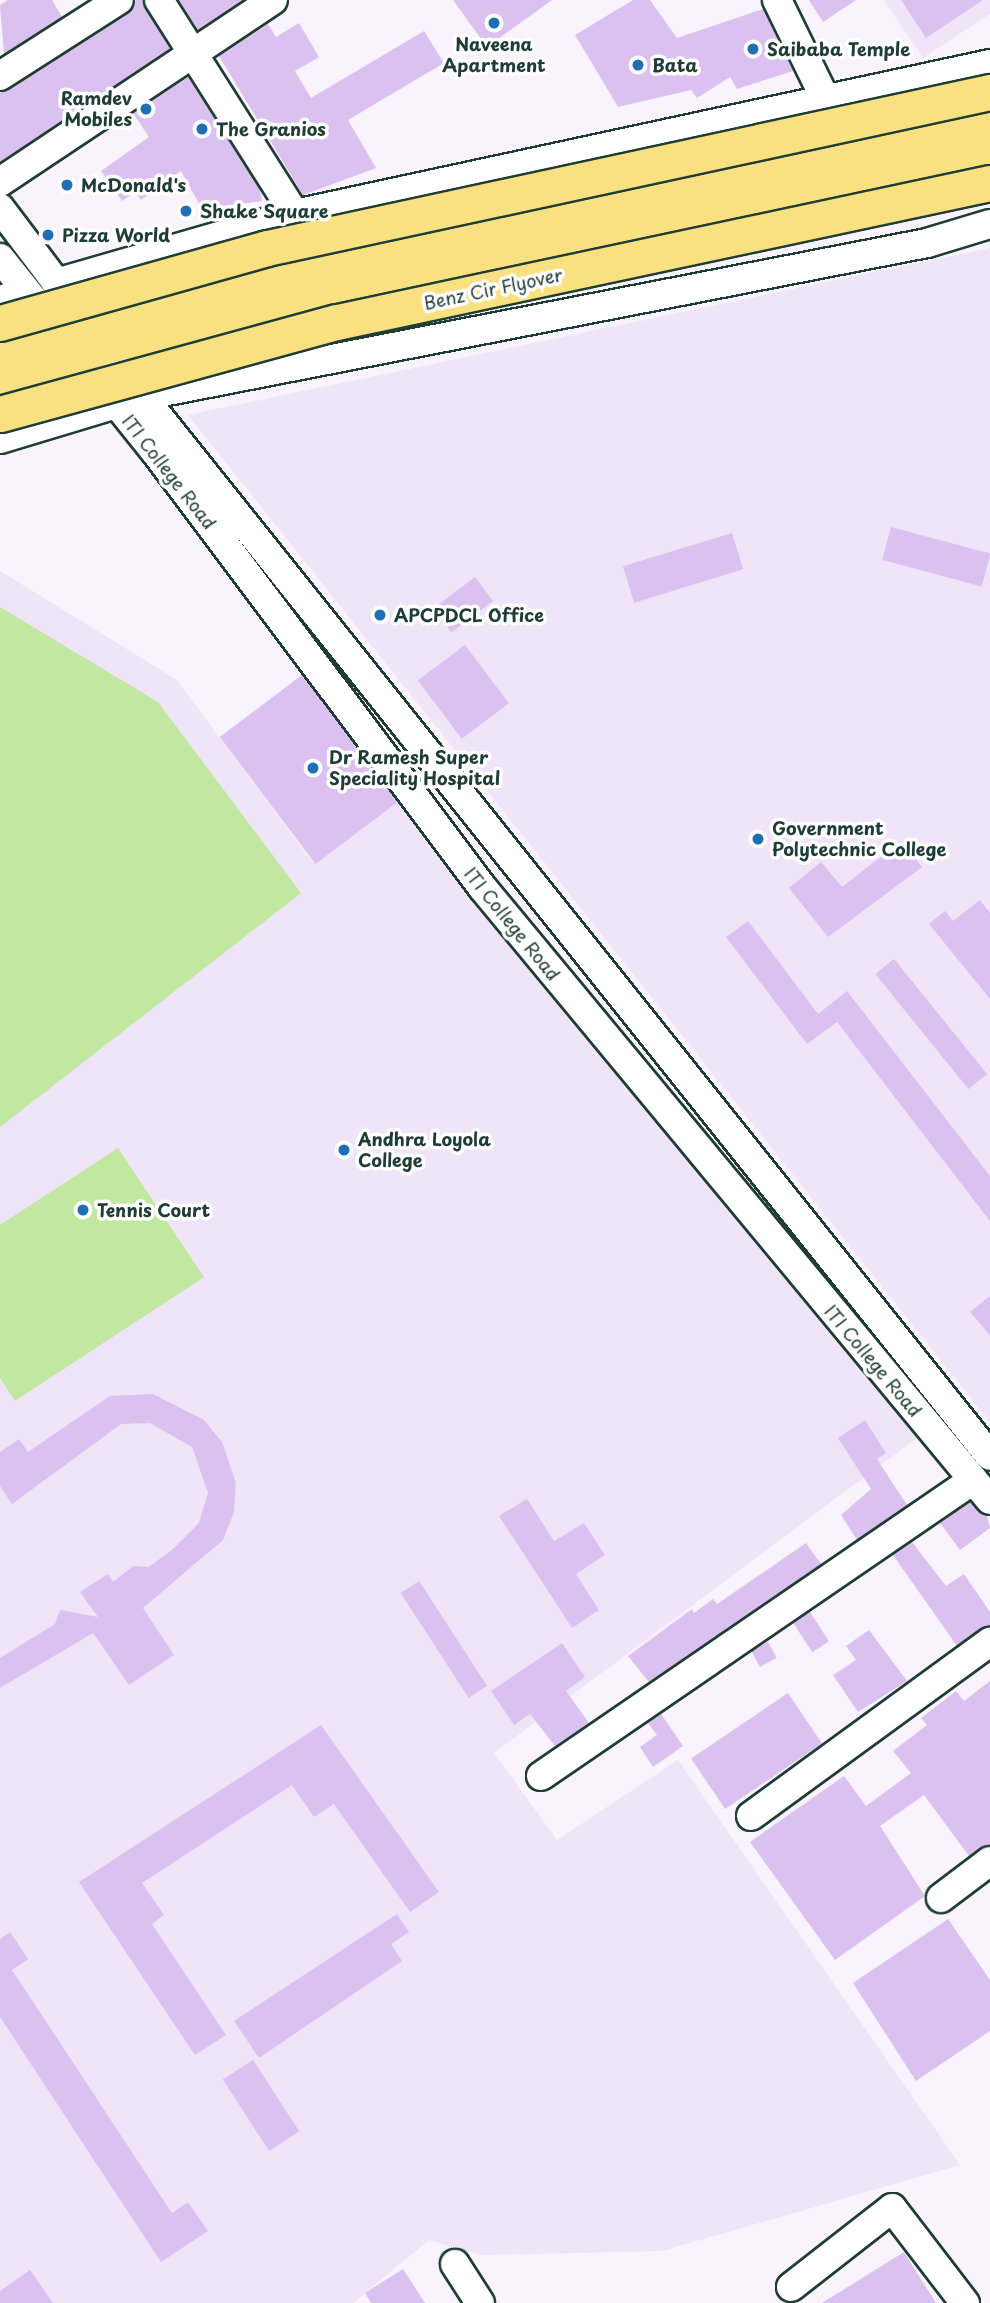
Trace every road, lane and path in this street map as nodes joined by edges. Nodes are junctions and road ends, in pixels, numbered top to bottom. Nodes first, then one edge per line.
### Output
1 (119, 0) edge
2 (159, 0) edge
3 (273, 0) edge
4 (776, 0) edge
5 (192, 53) junction
6 (990, 64) edge
7 (0, 76) edge
8 (990, 92) edge
9 (827, 100) junction
10 (990, 117) edge
11 (850, 147) junction
12 (990, 150) edge
13 (0, 182) edge
14 (990, 183) edge
15 (0, 208) edge
16 (295, 214) junction
17 (990, 224) edge
18 (0, 258) edge
19 (56, 283) junction
20 (12, 296) edge
21 (0, 323) edge
22 (81, 339) junction
23 (0, 348) edge
24 (0, 382) edge
25 (142, 396) junction
26 (114, 404) junction
27 (0, 414) edge
28 (0, 439) edge
29 (990, 1456) edge
30 (981, 1490) edge
31 (990, 1642) edge
32 (541, 1776) dead end
33 (751, 1816) dead end
34 (990, 1861) edge
35 (941, 1898) dead end
36 (455, 2264) dead end
37 (790, 2287) dead end
38 (480, 2303) edge
39 (965, 2303) edge

1 - 7 street
2 - 5 street
3 - 5 street
4 - 9 street
5 - 13 street
5 - 16 street
6 - 9 street
8 - 21 main road, bridge
9 - 11 street
9 - 16 street
10 - 11 main road
11 - 22 main road
12 - 22 main road
14 - 27 main road, Benz Cir Flyover, bridge
15 - 19 street
16 - 19 street
17 - 25 street
18 - 20 street
19 - 22 street
20 - 22 street
22 - 23 main road
22 - 24 main road
22 - 25 street, ITI College Road
22 - 26 street, ITI College Road
25 - 26 street
25 - 29 street, ITI College Road
26 - 28 street
26 - 30 street, ITI College Road
30 - 32 street
31 - 33 street
34 - 35 street
36 - 38 street
37 - 39 street

